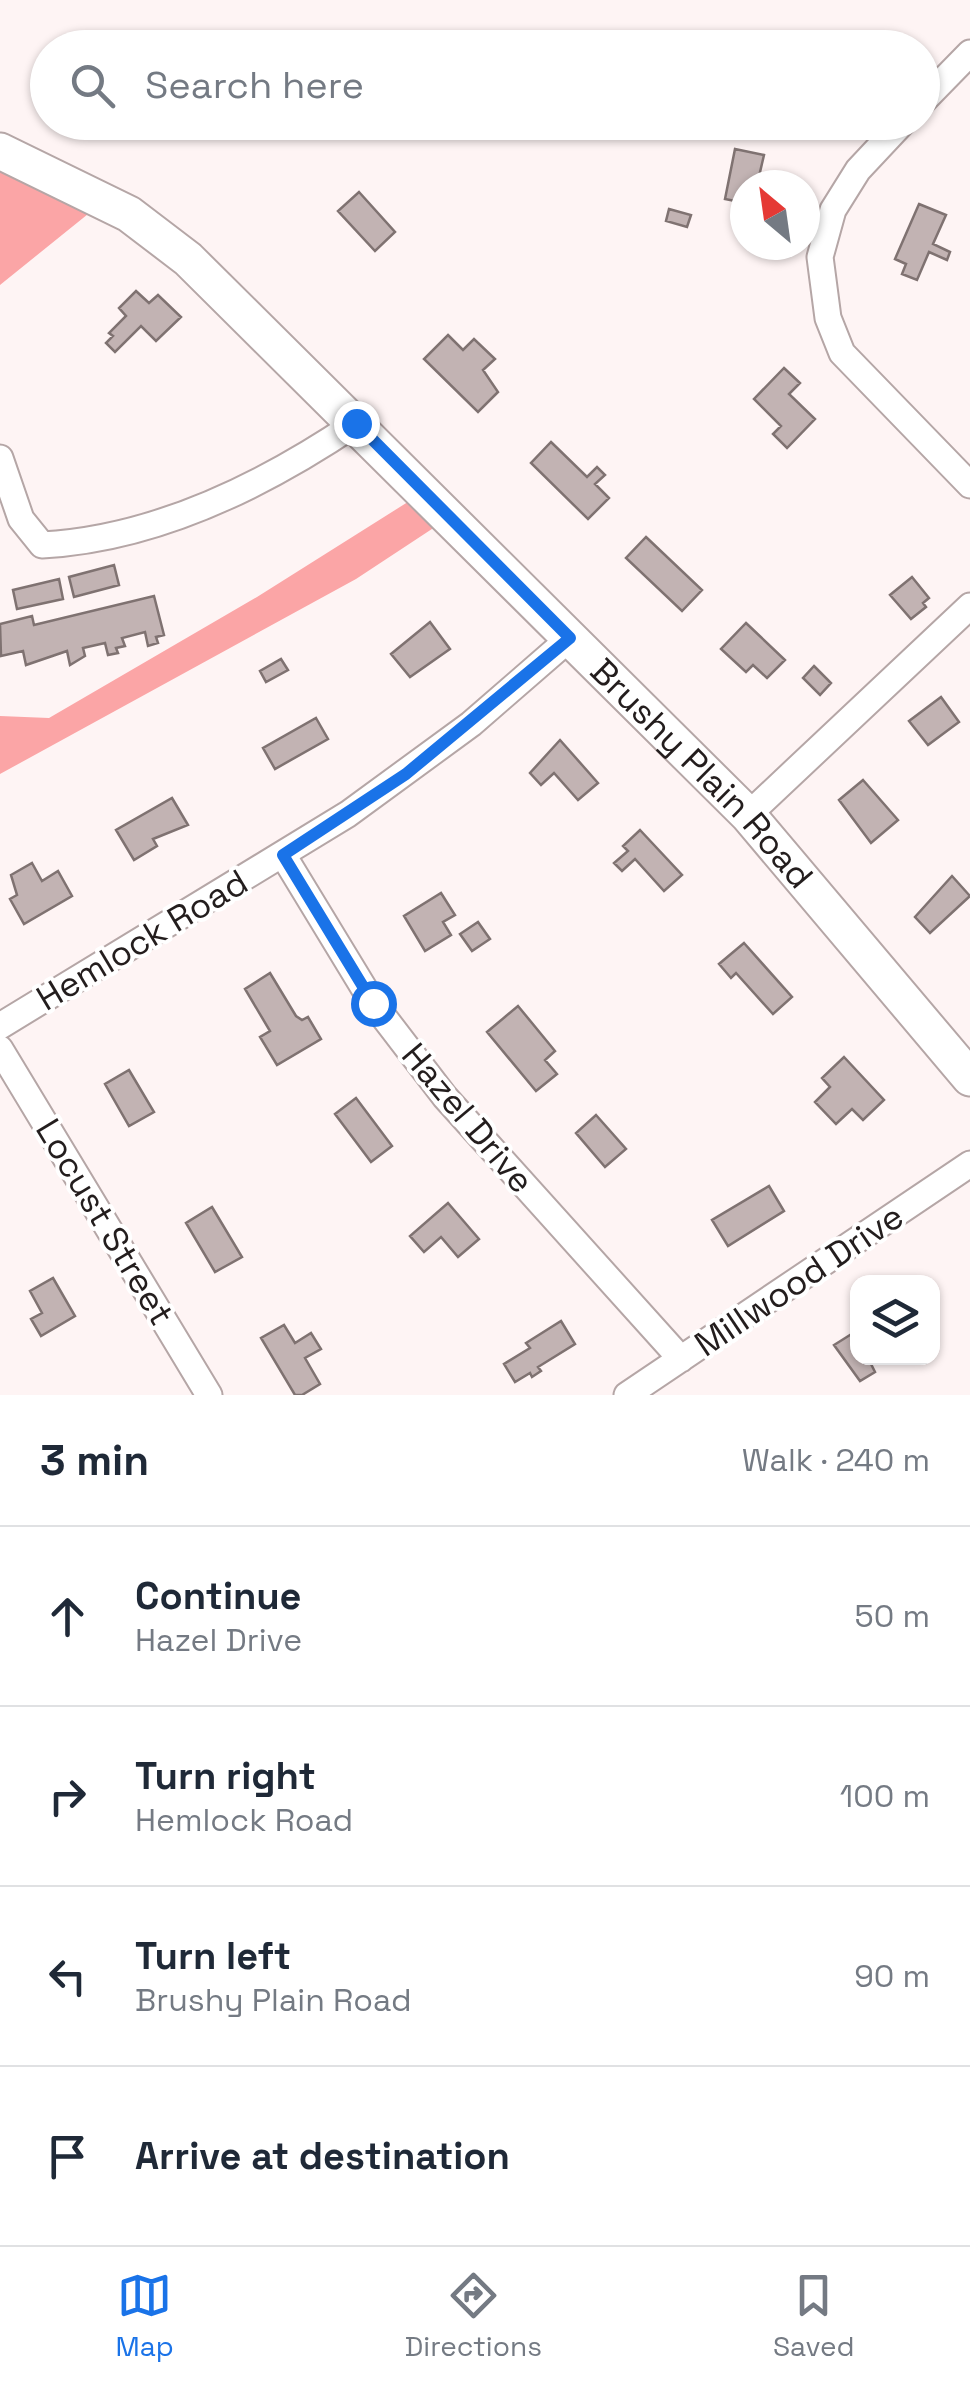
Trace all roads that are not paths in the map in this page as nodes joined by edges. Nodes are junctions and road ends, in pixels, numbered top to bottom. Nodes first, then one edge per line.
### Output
1 (970, 53) edge
2 (940, 84) edge
3 (886, 140) edge
4 (0, 151) edge
5 (356, 423) junction
6 (0, 458) edge
7 (970, 484) edge
8 (970, 606) edge
9 (570, 638) junction
10 (748, 815) junction
11 (283, 855) junction
12 (0, 1026) edge
13 (0, 1050) edge
14 (970, 1078) edge
15 (970, 1164) edge
16 (681, 1359) junction
17 (209, 1395) edge
18 (627, 1395) edge

1 - 2 street
3 - 7 street
4 - 5 main road, Brushy Plain Road
5 - 6 street
5 - 9 main road, Brushy Plain Road
8 - 10 street
9 - 10 main road, Brushy Plain Road
9 - 11 street, Hemlock Road
10 - 14 main road, Brushy Plain Road
11 - 12 street, Hemlock Road
11 - 16 street, Hazel Drive
13 - 17 street, Locust Street
15 - 16 street, Millwood Drive
16 - 18 street, Millwood Drive

